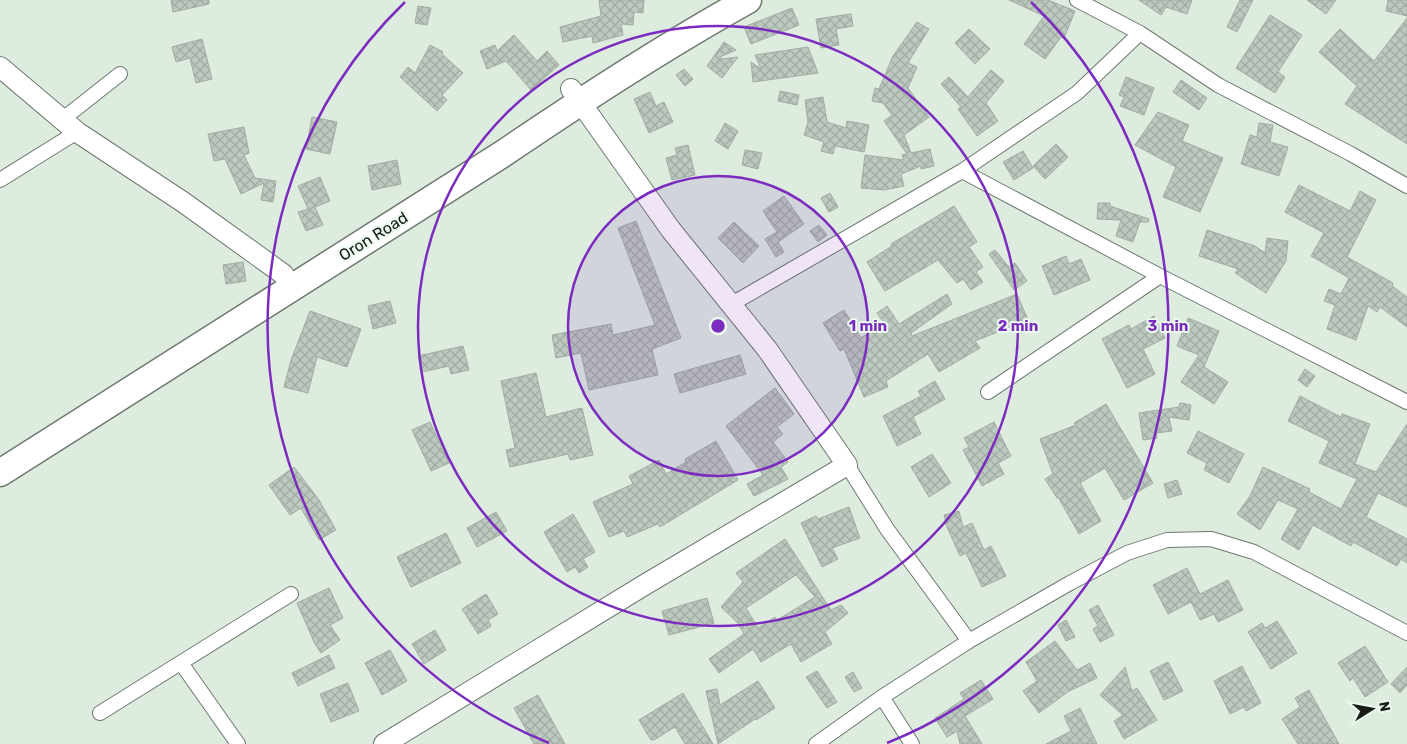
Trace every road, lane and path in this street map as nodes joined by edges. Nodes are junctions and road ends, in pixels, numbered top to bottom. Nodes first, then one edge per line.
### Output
1 (713, 0) edge
2 (748, 0) edge
3 (1077, 0) edge
4 (1140, 33) junction
5 (0, 67) edge
6 (120, 74) dead end
7 (576, 95) junction
8 (70, 126) junction
9 (962, 171) junction
10 (0, 180) edge
11 (1407, 186) edge
12 (1160, 276) junction
13 (287, 281) junction
14 (730, 305) junction
15 (988, 392) dead end
16 (1407, 402) edge
17 (0, 455) edge
18 (847, 465) junction
19 (0, 473) edge
20 (290, 594) dead end
21 (1407, 632) edge
22 (969, 641) junction
23 (181, 662) junction
24 (882, 697) junction
25 (100, 714) dead end
26 (238, 744) edge
27 (384, 744) edge
28 (816, 744) edge
29 (912, 744) edge

1 - 7 highway, Oron Road
2 - 7 highway, Oron Road
3 - 4 street
4 - 9 street
4 - 11 street
5 - 8 street
6 - 8 street
7 - 13 highway, Oron Road
7 - 14 street
8 - 10 street
8 - 13 street
9 - 12 street
9 - 14 street
12 - 15 street
12 - 16 street
13 - 17 highway, Oron Road
13 - 19 highway, Oron Road
14 - 18 street
18 - 22 street
18 - 27 street
20 - 23 street
21 - 22 street
22 - 24 street
23 - 25 street
23 - 26 street
24 - 28 street
24 - 29 street

